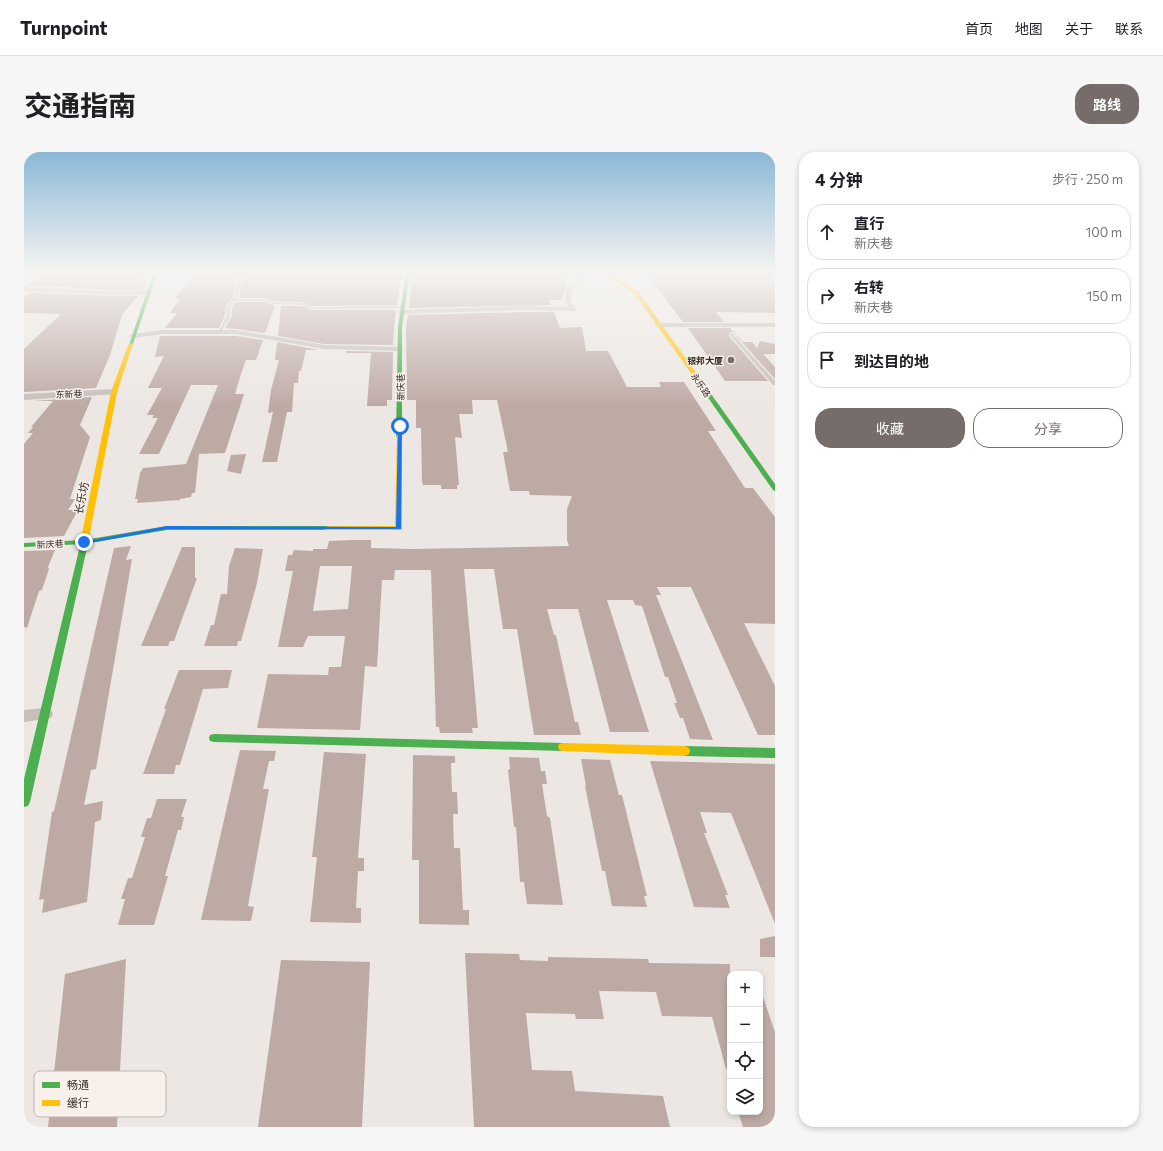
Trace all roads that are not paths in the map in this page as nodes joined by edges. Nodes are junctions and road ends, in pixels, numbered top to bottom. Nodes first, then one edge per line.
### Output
1 (140, 316) edge
2 (228, 316) edge
3 (401, 316) edge
4 (653, 316) edge
5 (659, 325) junction
6 (775, 325) edge
7 (219, 332) junction
8 (731, 334) dead end
9 (133, 336) junction
10 (400, 349) junction
11 (775, 384) edge
12 (114, 392) junction
13 (24, 397) edge
14 (758, 465) junction
15 (769, 465) dead end
16 (775, 489) edge
17 (84, 542) junction
18 (24, 545) edge
19 (45, 714) junction
20 (24, 716) edge
21 (214, 738) dead end
22 (775, 753) edge
23 (24, 802) edge

1 - 9 street, 长乐坊
2 - 7 lane
3 - 10 street
4 - 5 street, 永乐路
5 - 6 street
5 - 14 street, 永乐路
7 - 9 street
7 - 10 street
8 - 11 lane
9 - 12 street, 长乐坊
10 - 17 street, 新庆巷
12 - 13 street, 东新巷
12 - 17 street, 长乐坊
14 - 15 street
14 - 16 street, 永乐路
17 - 18 street, 新庆巷
17 - 19 street, 长乐坊
19 - 20 street
19 - 23 street, 长乐坊
21 - 22 street

